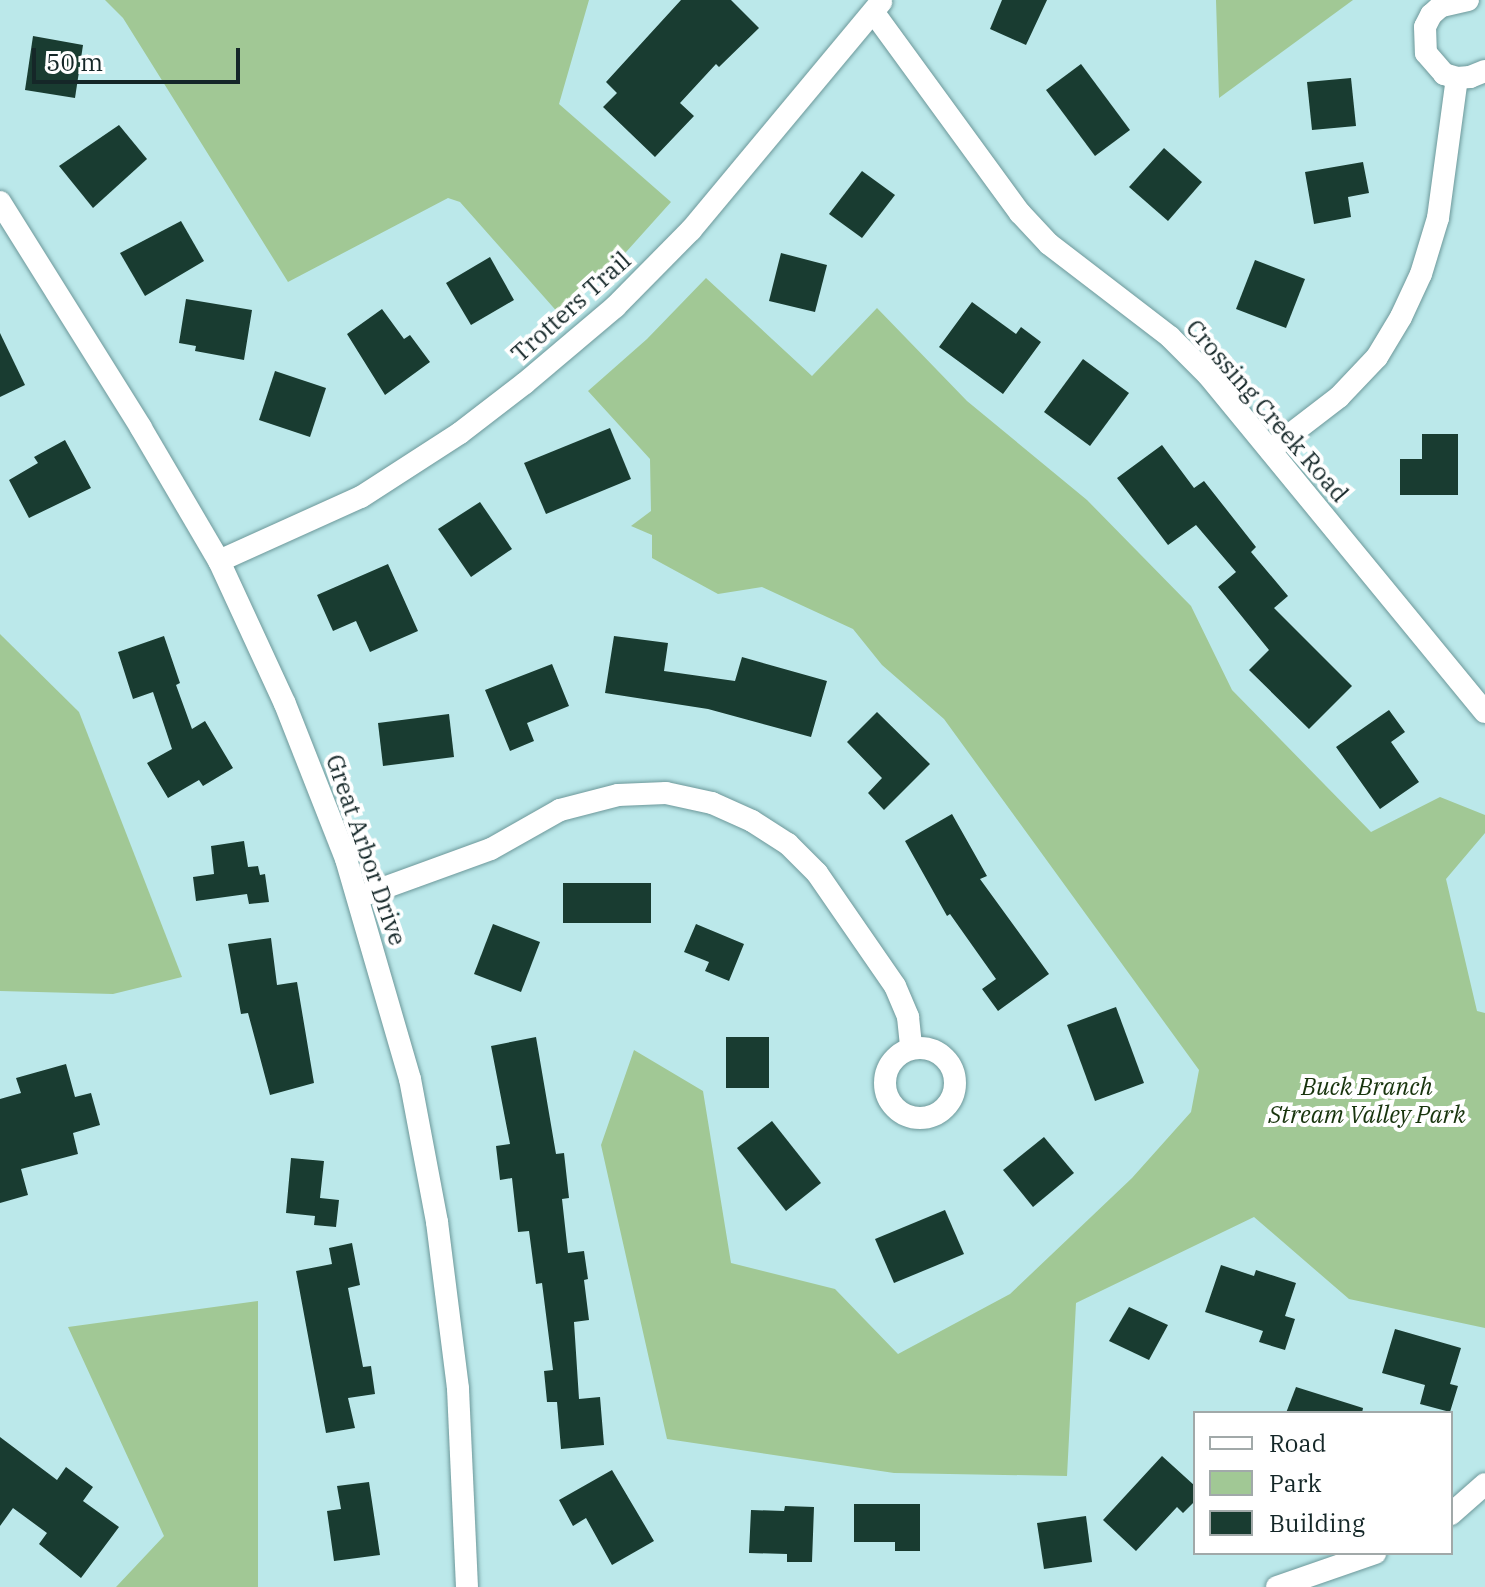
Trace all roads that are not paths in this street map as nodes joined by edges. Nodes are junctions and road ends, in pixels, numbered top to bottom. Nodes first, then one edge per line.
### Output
1 (1468, 0) edge
2 (879, 6) edge
3 (1485, 7) edge
4 (1485, 71) edge
5 (1457, 78) junction
6 (0, 202) edge
7 (1270, 450) junction
8 (219, 561) junction
9 (1485, 712) edge
10 (359, 897) junction
11 (911, 1048) dead end
12 (1485, 1484) edge
13 (1453, 1512) edge
14 (1369, 1555) edge
15 (467, 1587) edge
16 (1277, 1587) edge

1 - 3 street
1 - 5 street
2 - 7 street, Crossing Creek Road
2 - 8 street, Trotters Trail
4 - 5 street
5 - 7 street
6 - 8 street, Great Arbor Drive
7 - 9 street, Crossing Creek Road
8 - 10 street, Great Arbor Drive
10 - 11 street
10 - 15 street, Great Arbor Drive
12 - 13 street
14 - 16 street

